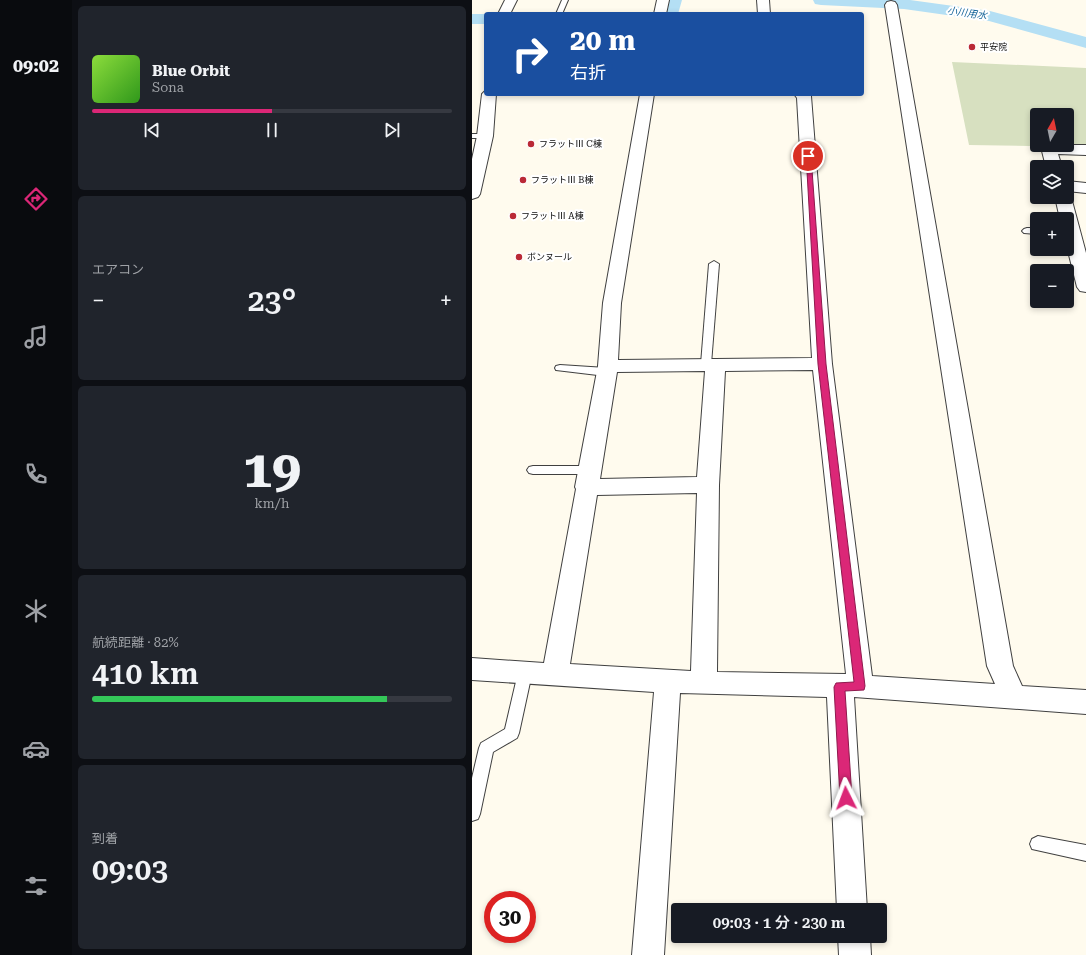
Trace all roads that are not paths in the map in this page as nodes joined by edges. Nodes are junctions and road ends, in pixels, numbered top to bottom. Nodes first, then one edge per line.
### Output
1 (511, 0) edge
2 (565, 0) edge
3 (663, 0) edge
4 (763, 0) edge
5 (892, 2) edge
6 (505, 12) edge
7 (560, 12) edge
8 (660, 12) edge
9 (764, 12) edge
10 (489, 96) edge
11 (647, 96) edge
12 (804, 96) edge
13 (479, 136) edge
14 (1086, 150) edge
15 (1052, 160) edge
16 (1074, 187) edge
17 (1086, 188) edge
18 (472, 194) edge
19 (1074, 238) edge
20 (1082, 252) edge
21 (714, 264) dead end
22 (1086, 286) edge
23 (711, 364) junction
24 (822, 364) junction
25 (560, 368) dead end
26 (607, 369) junction
27 (533, 470) dead end
28 (588, 478) junction
29 (708, 485) junction
30 (472, 669) edge
31 (525, 673) junction
32 (555, 675) junction
33 (668, 682) junction
34 (704, 683) junction
35 (850, 687) junction
36 (1013, 696) junction
37 (1086, 702) edge
38 (472, 814) edge
39 (1038, 844) dead end
40 (1086, 853) edge
41 (852, 903) edge
42 (854, 943) edge
43 (648, 955) edge
44 (855, 955) edge

1 - 6 street
2 - 7 lane
3 - 8 street
4 - 9 street
5 - 36 street
10 - 13 street
11 - 26 street
12 - 24 street
13 - 18 street
14 - 15 street
16 - 17 street
19 - 20 street
20 - 22 street
21 - 23 lane
23 - 24 street
23 - 26 street
23 - 29 street
24 - 35 street
25 - 26 lane
26 - 28 street
27 - 28 lane
28 - 29 street
28 - 32 street
29 - 34 street
30 - 31 street
31 - 32 street
31 - 38 lane
32 - 33 street
33 - 34 street
33 - 43 street
34 - 35 street
35 - 36 street
35 - 41 street
36 - 37 street
39 - 40 lane
42 - 44 street

